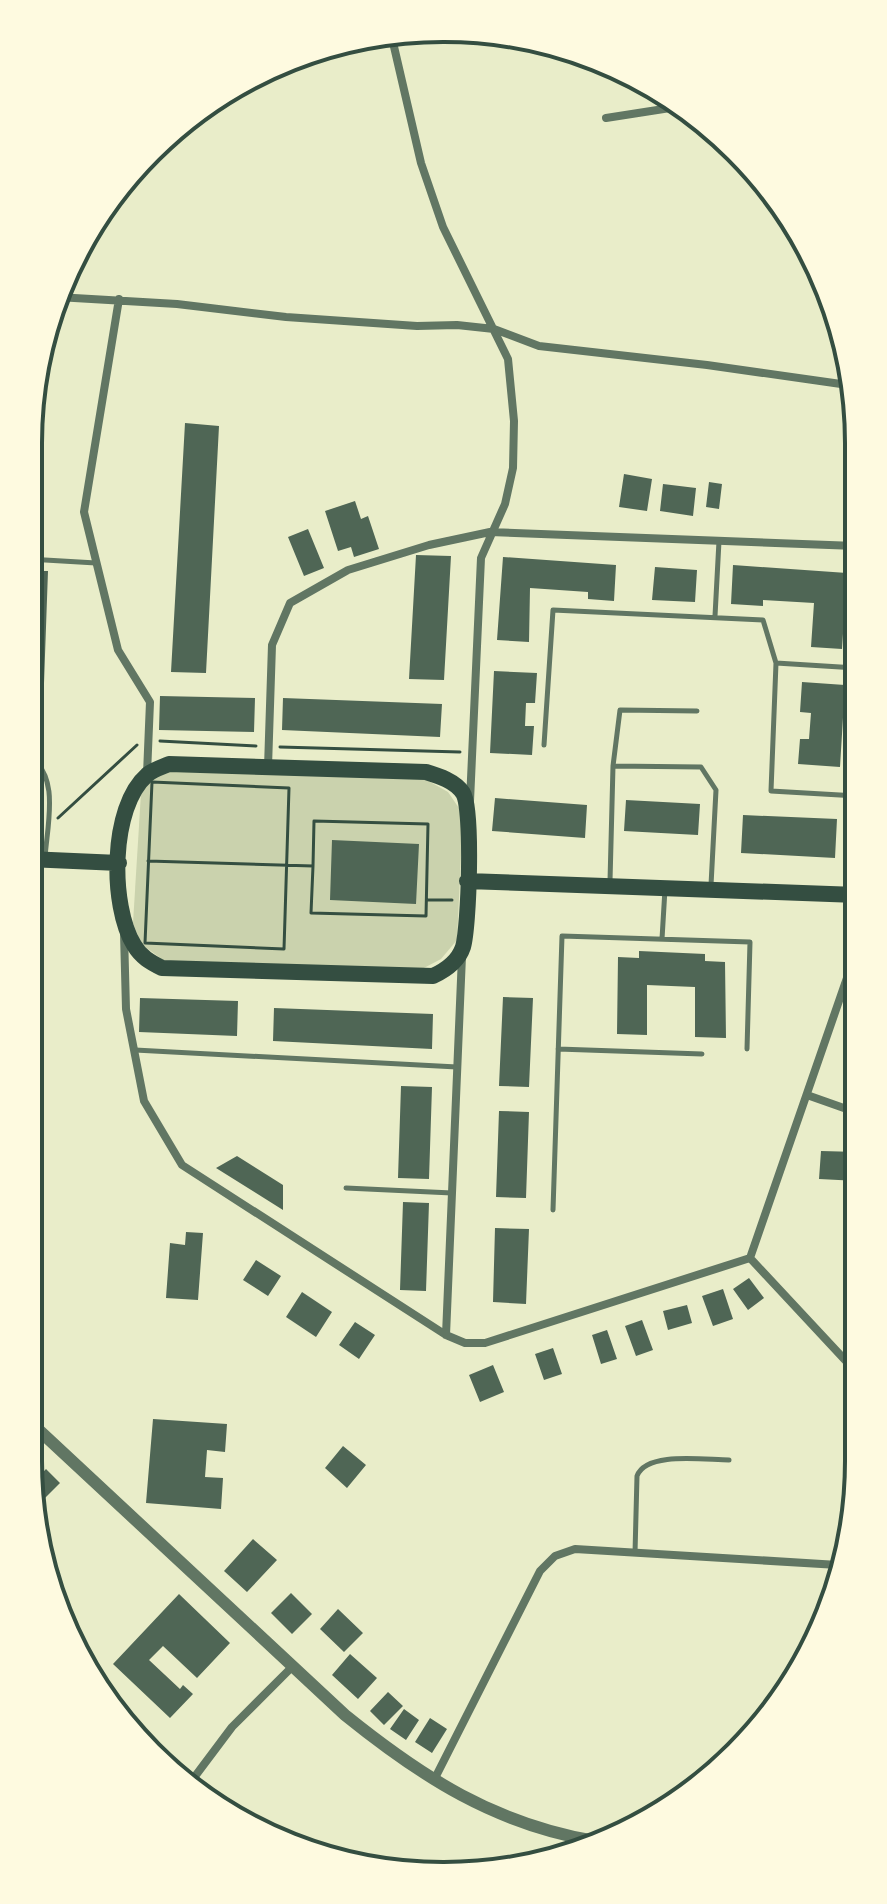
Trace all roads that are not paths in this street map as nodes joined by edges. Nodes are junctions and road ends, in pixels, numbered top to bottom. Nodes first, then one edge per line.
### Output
1 (394, 45) edge
2 (665, 109) edge
3 (606, 118) dead end
4 (70, 297) edge
5 (119, 299) junction
6 (494, 329) junction
7 (841, 384) edge
8 (490, 532) junction
9 (719, 541) junction
10 (845, 546) edge
11 (42, 560) edge
12 (96, 563) junction
13 (715, 616) junction
14 (776, 663) junction
15 (845, 667) edge
16 (697, 711) dead end
17 (544, 745) dead end
18 (42, 764) edge
19 (613, 766) junction
20 (268, 767) junction
21 (147, 774) junction
22 (845, 795) edge
23 (469, 807) junction
24 (42, 823) edge
25 (42, 859) edge
26 (119, 863) junction
27 (467, 881) junction
28 (610, 886) junction
29 (665, 888) junction
30 (711, 890) junction
31 (845, 895) edge
32 (123, 920) junction
33 (662, 939) junction
34 (463, 948) junction
35 (845, 984) edge
36 (132, 1049) junction
37 (558, 1049) junction
38 (747, 1049) dead end
39 (702, 1054) dead end
40 (457, 1067) junction
41 (807, 1095) junction
42 (845, 1108) edge
43 (346, 1188) dead end
44 (452, 1193) junction
45 (553, 1210) dead end
46 (750, 1258) junction
47 (446, 1335) junction
48 (845, 1360) edge
49 (42, 1433) edge
50 (729, 1460) dead end
51 (635, 1553) junction
52 (831, 1565) edge
53 (293, 1666) junction
54 (195, 1776) edge
55 (434, 1780) junction
56 (581, 1838) edge

1 - 6 street
2 - 3 street
4 - 5 street
5 - 6 street
5 - 12 street
6 - 7 street
6 - 8 street
8 - 9 street
8 - 20 street
8 - 23 street
9 - 10 street
9 - 13 lane
11 - 12 lane
12 - 21 street
13 - 14 lane
13 - 17 lane
14 - 15 lane
14 - 22 lane
16 - 19 lane
18 - 24 lane
19 - 28 lane
19 - 30 lane
20 - 21 highway
20 - 23 highway
21 - 26 highway
23 - 27 highway
25 - 26 highway
26 - 32 highway
27 - 28 highway
27 - 34 highway
28 - 29 highway
29 - 30 highway
29 - 33 lane
30 - 31 highway
32 - 34 highway
32 - 36 street
33 - 37 lane
33 - 38 lane
34 - 40 street
35 - 41 street
36 - 40 lane
36 - 47 street
37 - 39 lane
37 - 45 lane
40 - 44 street
41 - 42 street
41 - 46 street
43 - 44 lane
44 - 47 street
46 - 47 street
46 - 48 street
49 - 53 street
50 - 51 lane
51 - 52 street
51 - 55 street
53 - 54 street
53 - 55 street
55 - 56 street

